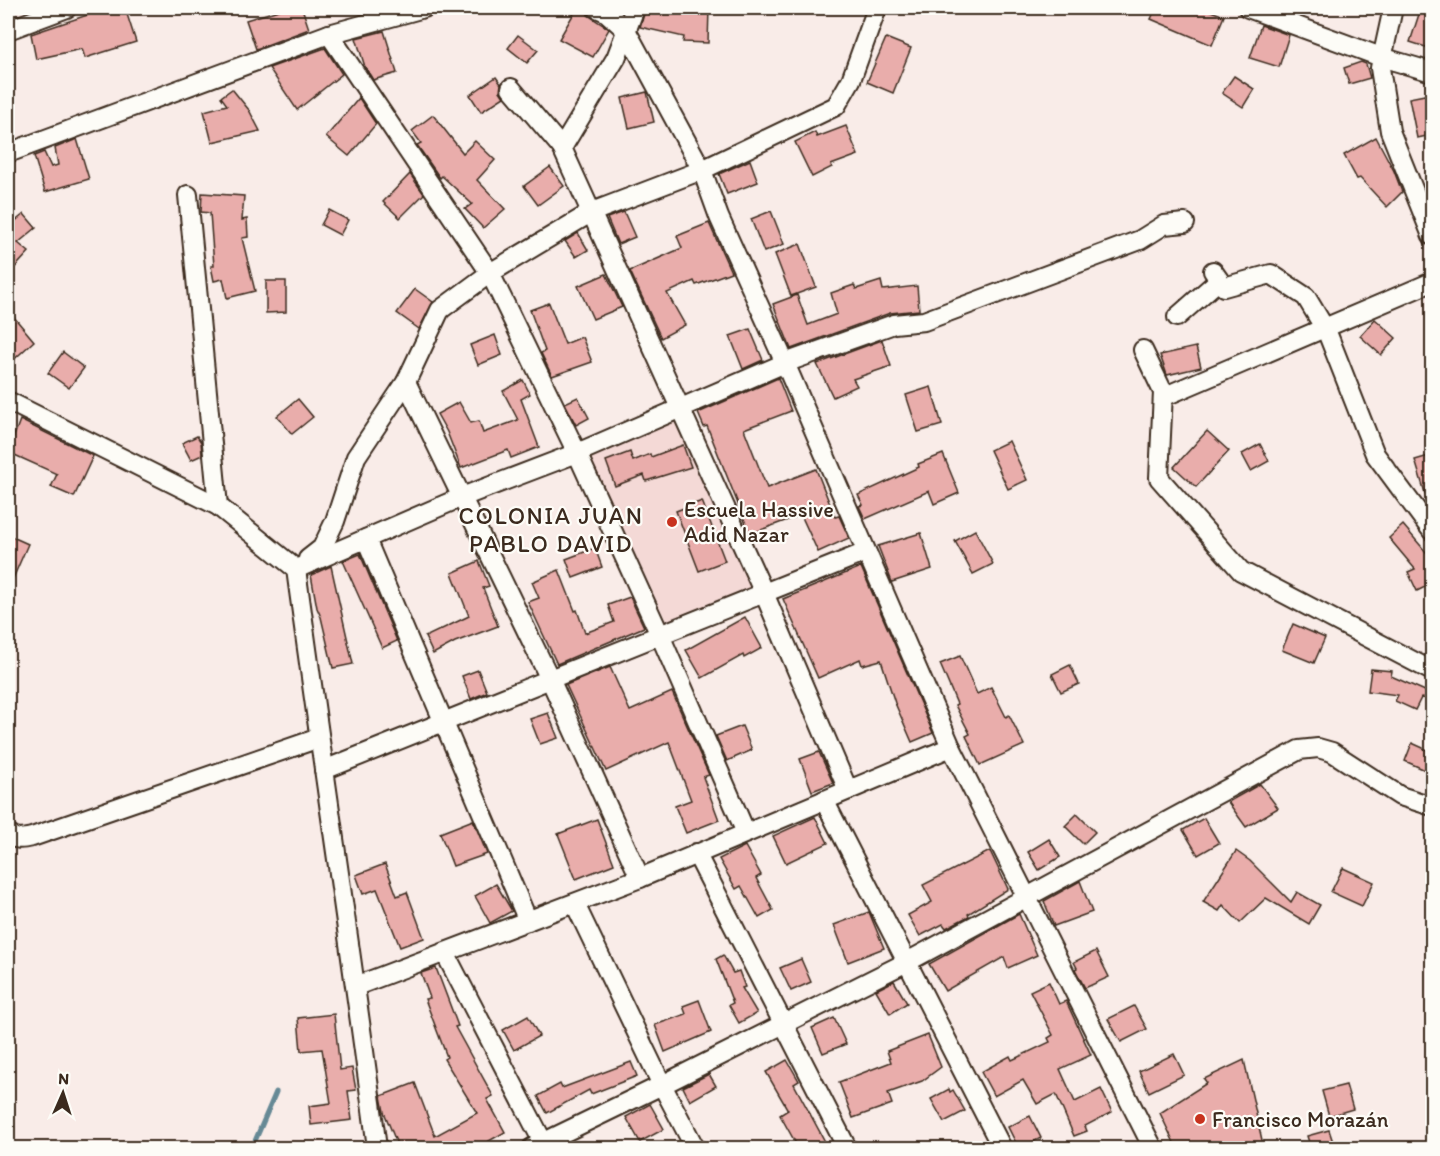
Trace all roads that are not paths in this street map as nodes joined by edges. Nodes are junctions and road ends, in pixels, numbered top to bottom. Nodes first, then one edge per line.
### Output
1 (67, 8) edge
2 (424, 8) edge
3 (597, 8) edge
4 (635, 8) edge
5 (877, 8) edge
6 (1248, 8) edge
7 (1393, 8) edge
8 (8, 30) edge
9 (626, 30) junction
10 (329, 34) junction
11 (1381, 57) junction
12 (1432, 72) edge
13 (511, 88) dead end
14 (562, 148) junction
15 (8, 153) edge
16 (702, 170) junction
17 (188, 195) dead end
18 (592, 212) junction
19 (1185, 223) dead end
20 (1432, 236) edge
21 (490, 273) junction
22 (1432, 282) edge
23 (1177, 317) dead end
24 (1325, 328) junction
25 (1143, 350) dead end
26 (785, 363) junction
27 (406, 382) junction
28 (1163, 397) junction
29 (8, 401) edge
30 (681, 409) junction
31 (577, 453) junction
32 (462, 497) junction
33 (219, 506) junction
34 (1432, 531) edge
35 (366, 539) junction
36 (866, 552) junction
37 (296, 569) junction
38 (764, 593) junction
39 (660, 635) junction
40 (1432, 671) edge
41 (550, 679) junction
42 (444, 722) junction
43 (319, 738) junction
44 (951, 747) junction
45 (324, 770) junction
46 (848, 790) junction
47 (824, 800) junction
48 (1432, 806) edge
49 (746, 832) junction
50 (8, 833) edge
51 (696, 853) junction
52 (640, 878) junction
53 (1028, 896) junction
54 (575, 904) junction
55 (528, 921) junction
56 (445, 953) junction
57 (907, 962) junction
58 (356, 986) junction
59 (784, 1024) junction
60 (662, 1085) junction
61 (540, 1147) edge
62 (377, 1149) edge
63 (695, 1149) edge
64 (847, 1149) edge
65 (1002, 1149) edge
66 (1154, 1149) edge

1 - 8 street
2 - 10 street
3 - 9 street
4 - 9 street
5 - 16 street
6 - 11 street
7 - 11 street
9 - 14 street
9 - 16 street
10 - 15 street
10 - 21 street
11 - 12 street
11 - 20 street
13 - 14 street
14 - 18 street
16 - 18 street
16 - 26 street
17 - 33 street
18 - 21 street
18 - 30 street
19 - 26 street
21 - 27 street
21 - 31 street
22 - 24 street
23 - 24 street
24 - 28 street
24 - 34 street
25 - 28 street
26 - 30 street
26 - 36 street
27 - 32 street
27 - 37 street
28 - 40 street
29 - 33 street
30 - 31 street
30 - 38 street
31 - 32 street
31 - 39 street
32 - 35 street
32 - 41 street
33 - 37 street
35 - 37 street
35 - 42 street
36 - 38 street
36 - 44 street
37 - 43 street
38 - 39 street
38 - 46 street
39 - 41 street
39 - 49 street
41 - 42 street
41 - 52 street
42 - 45 street
42 - 55 street
43 - 45 street
43 - 50 street
44 - 46 street
44 - 53 street
45 - 58 street
46 - 47 street
47 - 49 street
47 - 57 street
48 - 53 street
49 - 51 street
51 - 52 street
51 - 59 street
52 - 54 street
53 - 57 street
53 - 66 street
54 - 55 street
54 - 60 street
55 - 56 street
56 - 58 street
56 - 61 street
57 - 59 street
57 - 65 street
58 - 62 street
59 - 60 street
59 - 64 street
60 - 61 street
60 - 63 street

